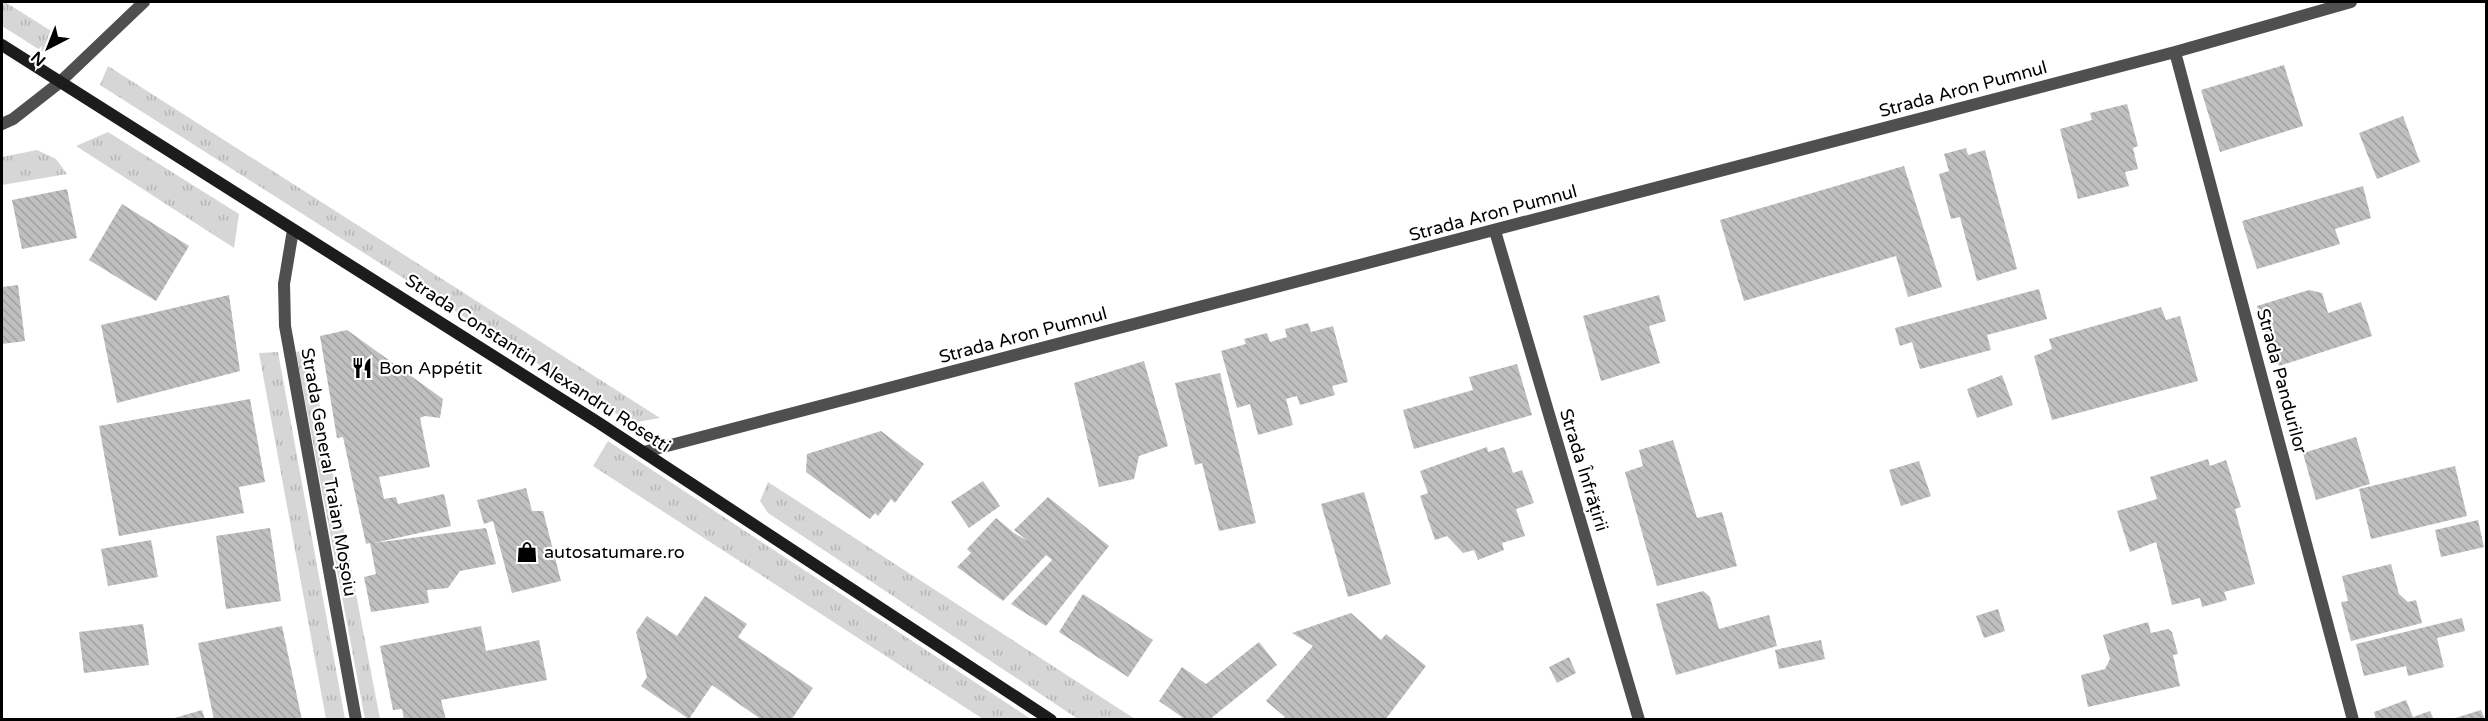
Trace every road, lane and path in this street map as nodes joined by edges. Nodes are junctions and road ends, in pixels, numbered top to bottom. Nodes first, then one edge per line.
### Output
1 (144, 2) edge
2 (2351, 2) edge
3 (2, 45) edge
4 (2175, 52) junction
5 (59, 83) junction
6 (2, 124) edge
7 (293, 230) junction
8 (1495, 231) junction
9 (644, 452) junction
10 (356, 720) edge
11 (1051, 720) edge
12 (1639, 720) edge
13 (2353, 720) edge

1 - 5 street
2 - 4 street, Strada Aron Pumnul
3 - 5 street, Strada Constantin Alexandru Rosetti
4 - 8 street, Strada Aron Pumnul
4 - 13 street, Strada Pandurilor
5 - 6 street
5 - 7 street, Strada Constantin Alexandru Rosetti
7 - 9 street, Strada Constantin Alexandru Rosetti
7 - 10 street, Strada General Traian Moșoiu
8 - 9 street, Strada Aron Pumnul
8 - 12 street, Strada Înfrățirii
9 - 11 street, Strada Constantin Alexandru Rosetti

